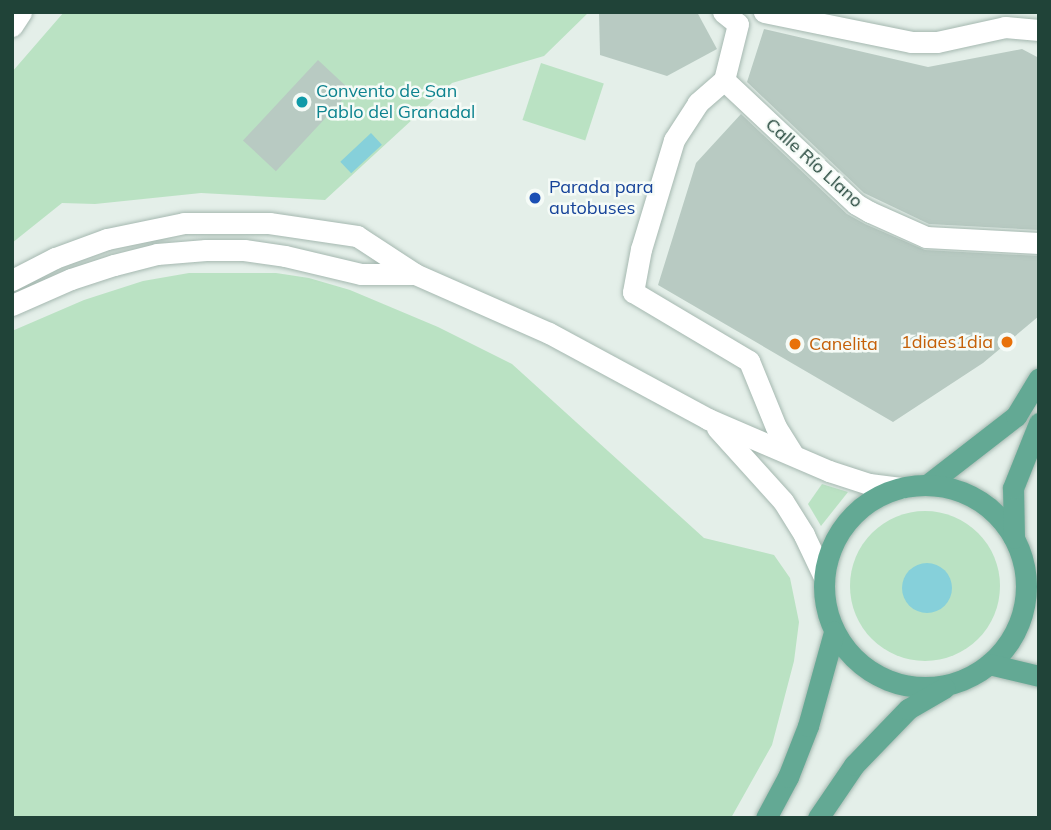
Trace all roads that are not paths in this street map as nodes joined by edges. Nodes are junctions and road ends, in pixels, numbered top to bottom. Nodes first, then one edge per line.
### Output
1 (21, 12) edge
2 (762, 12) edge
3 (731, 18) edge
4 (12, 26) edge
5 (1039, 30) edge
6 (724, 80) junction
7 (1039, 243) edge
8 (415, 274) junction
9 (12, 279) edge
10 (12, 305) edge
11 (1039, 378) edge
12 (708, 419) junction
13 (1039, 423) edge
14 (792, 453) junction
15 (927, 485) junction
16 (901, 488) junction
17 (1017, 545) junction
18 (1039, 572) edge
19 (824, 577) junction
20 (834, 632) junction
21 (989, 664) junction
22 (1039, 676) edge
23 (949, 685) junction
24 (766, 818) edge
25 (818, 818) edge

1 - 4 street
2 - 3 street
2 - 5 street
3 - 6 street
6 - 7 street, Calle Río Llano
6 - 14 street
8 - 9 street
8 - 10 street
8 - 12 street
11 - 15 main road
12 - 14 street
12 - 19 street
13 - 17 main road
14 - 16 street
15 - 16 main road
15 - 17 main road
16 - 19 main road
17 - 18 main road
17 - 21 main road
19 - 20 main road
20 - 23 main road
20 - 24 main road
21 - 22 main road
21 - 23 main road
23 - 25 main road

